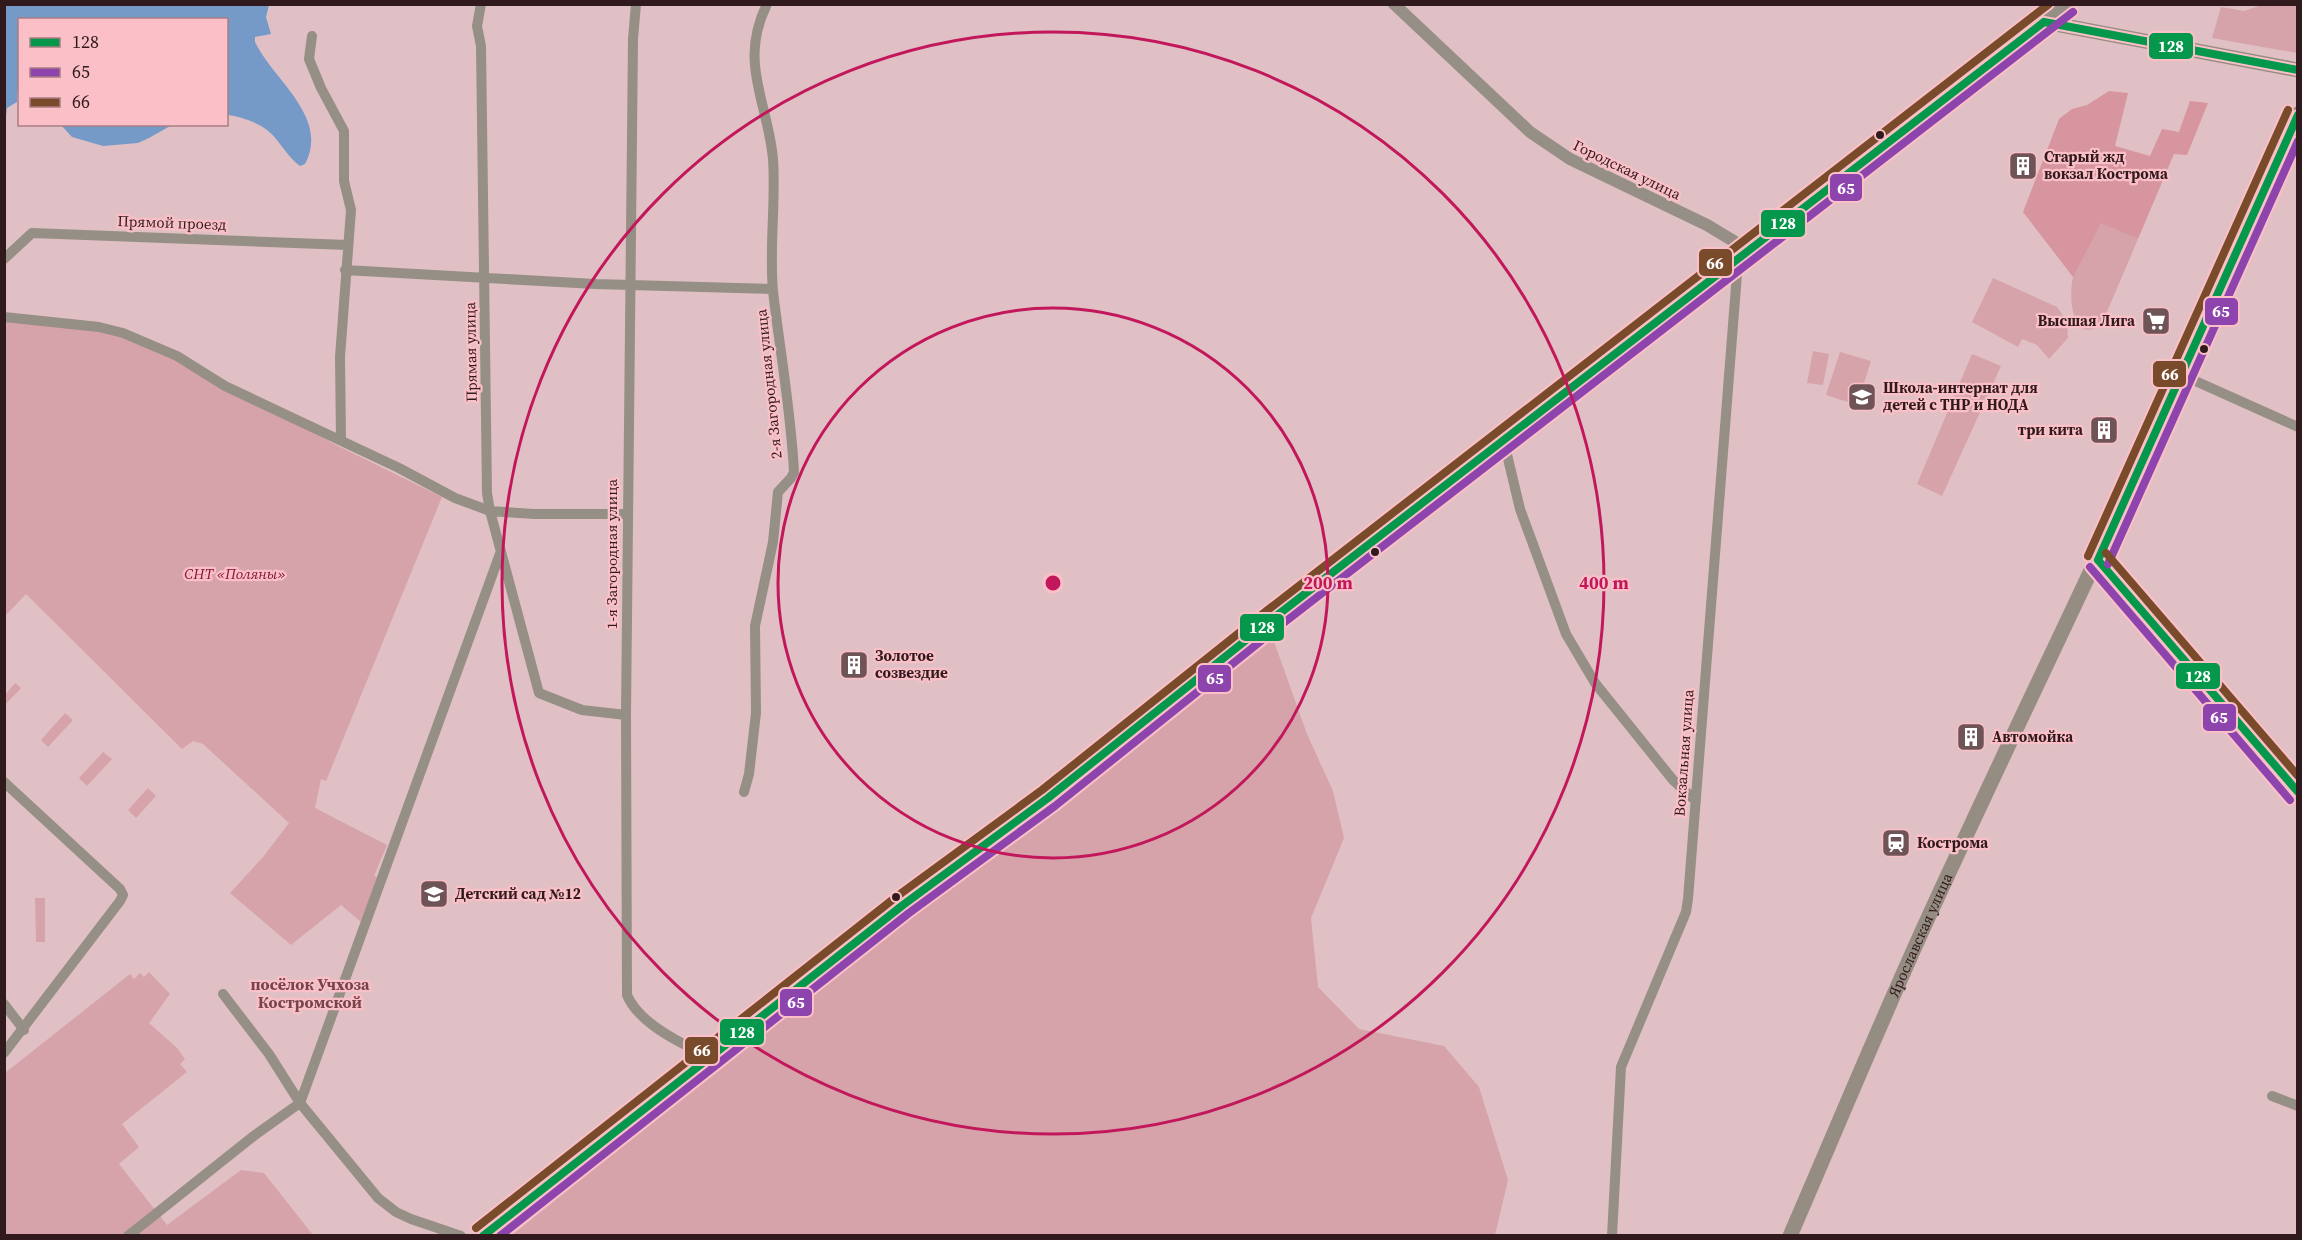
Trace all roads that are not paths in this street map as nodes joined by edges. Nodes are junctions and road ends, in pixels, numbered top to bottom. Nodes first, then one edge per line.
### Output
1 (482, 4) edge
2 (636, 4) edge
3 (767, 4) edge
4 (1394, 4) edge
5 (2067, 4) edge
6 (2044, 22) junction
7 (312, 36) dead end
8 (2298, 70) edge
9 (2298, 114) edge
10 (348, 245) junction
11 (1744, 256) junction
12 (4, 259) edge
13 (345, 270) junction
14 (485, 276) junction
15 (630, 285) junction
16 (773, 289) junction
17 (4, 316) edge
18 (2182, 375) junction
19 (2298, 427) edge
20 (341, 440) junction
21 (1503, 442) junction
22 (490, 511) junction
23 (627, 514) junction
24 (501, 551) junction
25 (2098, 560) junction
26 (626, 715) junction
27 (4, 782) edge
28 (744, 792) dead end
29 (2298, 793) edge
30 (1696, 801) junction
31 (223, 994) dead end
32 (4, 1004) edge
33 (24, 1030) junction
34 (4, 1053) edge
35 (712, 1057) junction
36 (2272, 1096) dead end
37 (300, 1103) junction
38 (2298, 1106) edge
39 (128, 1236) edge
40 (461, 1236) edge
41 (482, 1236) edge
42 (1612, 1236) edge
43 (1790, 1236) edge

1 - 14 street, Прямая улица
2 - 15 street, 1-я Загородная улица
3 - 16 street, 2-я Загородная улица
4 - 11 street, Городская улица
5 - 6 street
6 - 8 main road
6 - 11 main road
7 - 10 street
9 - 18 main road, Ярославская улица
10 - 12 street, Прямой проезд
10 - 13 street
11 - 21 main road
11 - 30 street, Вокзальная улица
13 - 14 street
13 - 20 street
14 - 15 street
14 - 22 street, Прямая улица
15 - 16 street
15 - 23 street, 1-я Загородная улица
16 - 28 street, 2-я Загородная улица
17 - 20 street
18 - 19 street
18 - 25 main road, Ярославская улица
20 - 22 street
21 - 30 street
21 - 35 main road
22 - 23 street
22 - 24 street, Прямая улица
23 - 26 street, 1-я Загородная улица
24 - 26 street, Прямая улица
24 - 37 street
25 - 29 main road
25 - 43 main road, Ярославская улица
26 - 35 street, 1-я Загородная улица
27 - 33 street
30 - 42 street, Вокзальная улица
31 - 37 street
32 - 33 street
33 - 34 street
35 - 41 main road
36 - 38 street
37 - 39 street
37 - 40 street

